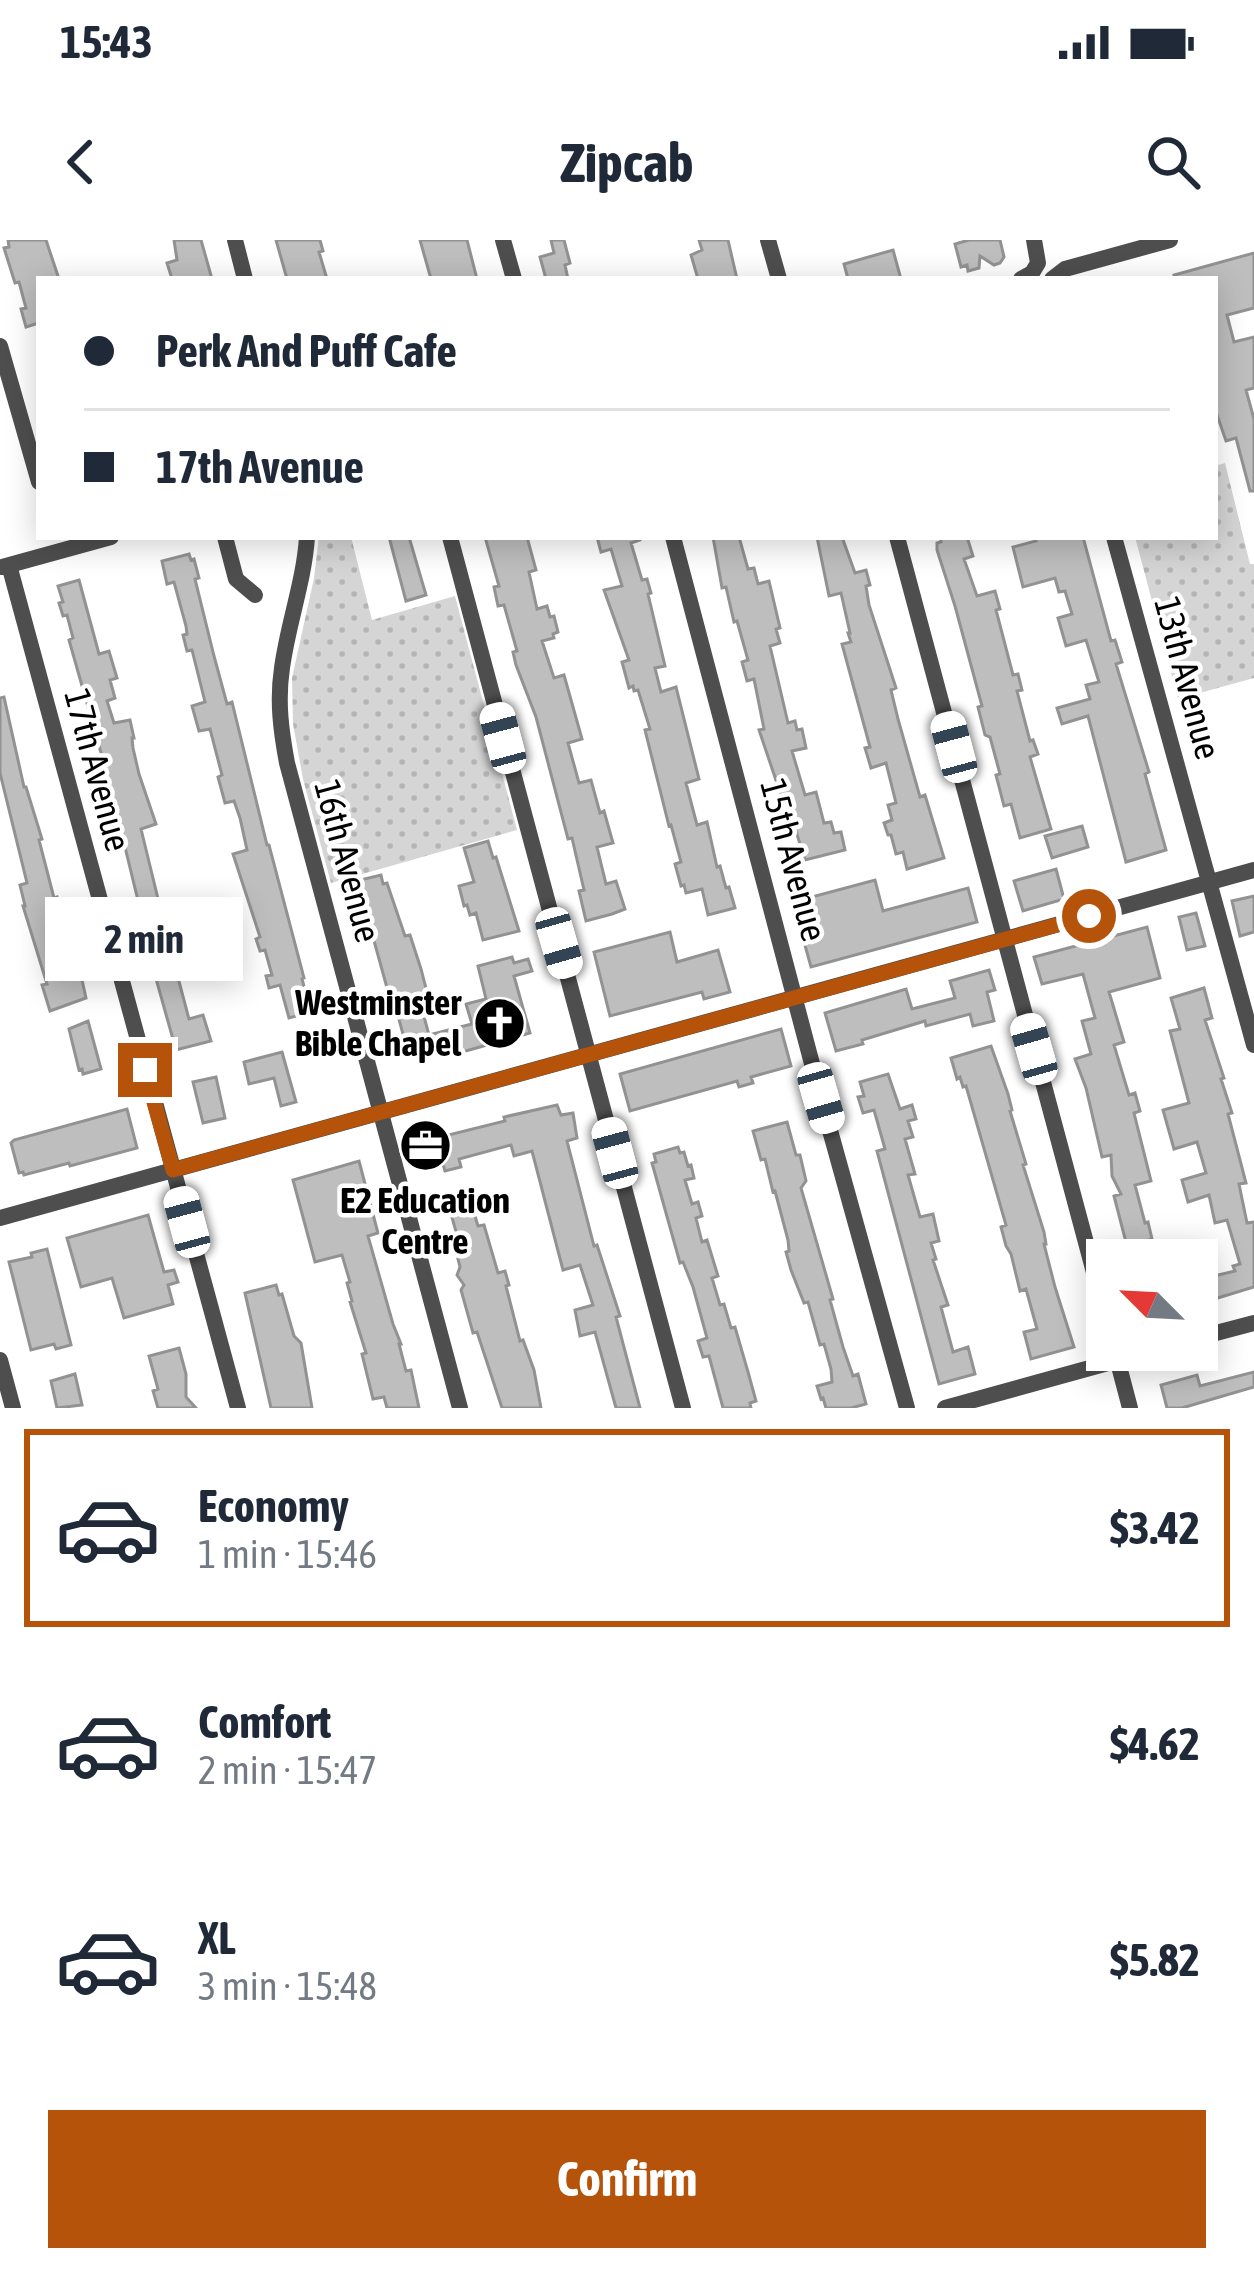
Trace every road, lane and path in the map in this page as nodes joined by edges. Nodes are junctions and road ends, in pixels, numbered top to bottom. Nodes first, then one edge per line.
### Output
1 (235, 240) edge
2 (503, 240) edge
3 (768, 240) edge
4 (1034, 240) edge
5 (1170, 240) edge
6 (244, 276) edge
7 (513, 276) edge
8 (778, 276) edge
9 (1040, 276) edge
10 (0, 346) edge
11 (36, 472) edge
12 (226, 540) edge
13 (307, 540) edge
14 (450, 540) edge
15 (674, 540) edge
16 (898, 540) edge
17 (1115, 540) edge
18 (57, 543) edge
19 (5, 566) edge
20 (254, 596) dead end
21 (1254, 870) edge
22 (1209, 883) junction
23 (1005, 939) junction
24 (796, 998) junction
25 (1254, 1045) edge
26 (588, 1055) junction
27 (381, 1112) junction
28 (173, 1170) junction
29 (0, 1218) edge
30 (1086, 1243) edge
31 (1254, 1323) edge
32 (1218, 1333) edge
33 (0, 1360) edge
34 (1086, 1364) edge
35 (1120, 1371) edge
36 (13, 1408) edge
37 (238, 1408) edge
38 (460, 1408) edge
39 (683, 1408) edge
40 (907, 1408) edge
41 (945, 1408) edge
42 (1130, 1408) edge

1 - 6 street
2 - 7 street
3 - 8 street
4 - 9 street
5 - 9 street
10 - 11 street
12 - 20 street
13 - 27 street, 16th Avenue
14 - 26 street
15 - 24 street, 15th Avenue
16 - 23 street
17 - 22 street, 13th Avenue
18 - 19 street
19 - 28 street, 17th Avenue
21 - 22 street
22 - 23 street
22 - 25 street, 13th Avenue
23 - 24 street
23 - 30 street
24 - 26 street
24 - 40 street, 15th Avenue
26 - 27 street
26 - 39 street
27 - 28 street
27 - 38 street, 16th Avenue
28 - 29 street
28 - 37 street, 17th Avenue
31 - 32 street
33 - 36 street
34 - 41 street
35 - 42 street

